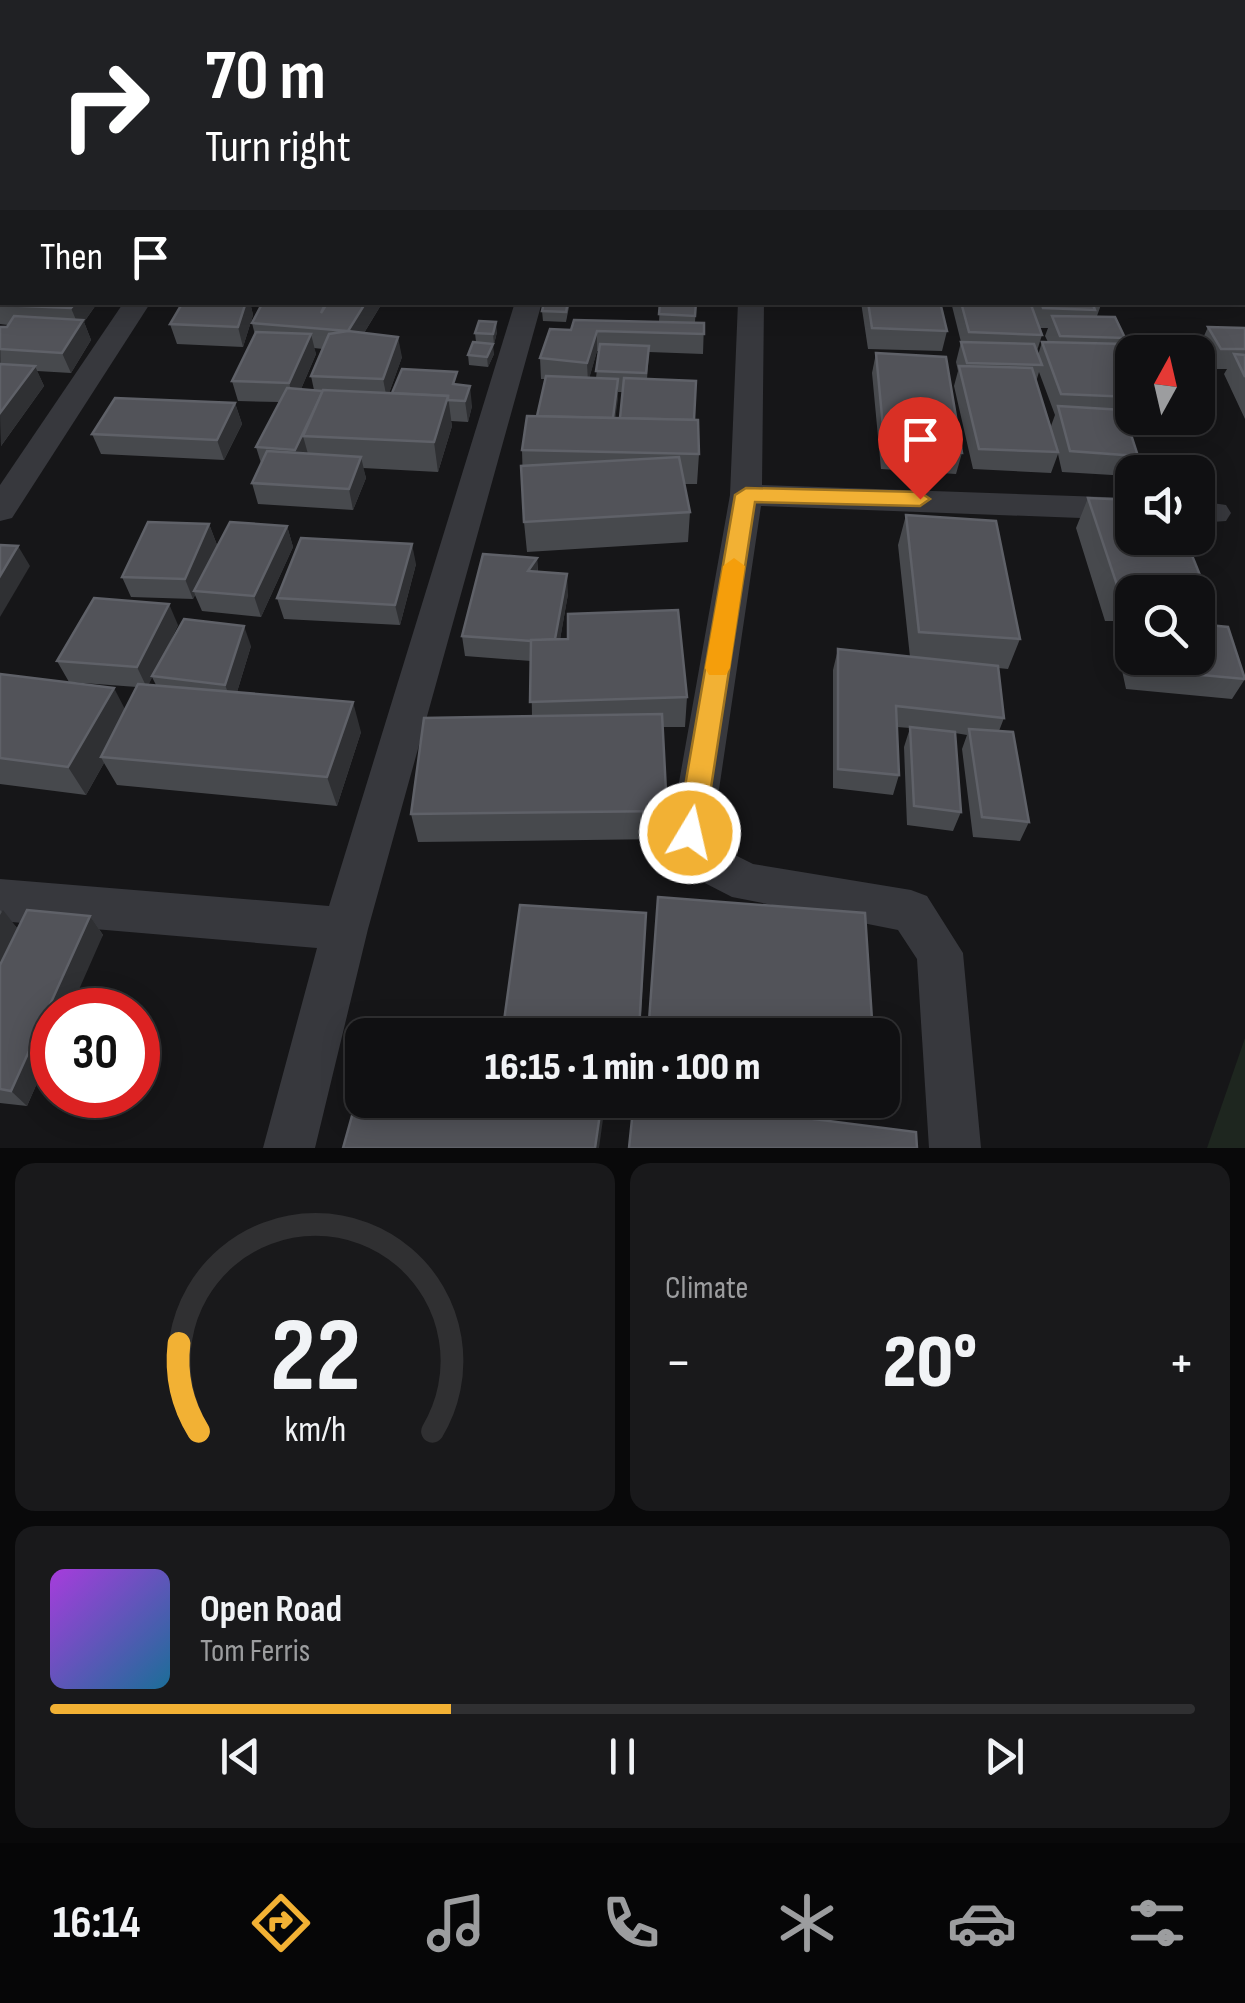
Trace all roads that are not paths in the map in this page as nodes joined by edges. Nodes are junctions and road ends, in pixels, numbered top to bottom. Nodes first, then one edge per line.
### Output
1 (136, 305) edge
2 (528, 305) edge
3 (751, 305) edge
4 (746, 495) junction
5 (1115, 508) edge
6 (0, 510) edge
7 (0, 900) edge
8 (345, 929) junction
9 (289, 1148) edge
10 (955, 1148) edge

1 - 6 street
2 - 8 street
3 - 4 street
4 - 5 street
4 - 10 street
7 - 8 street
8 - 9 street

